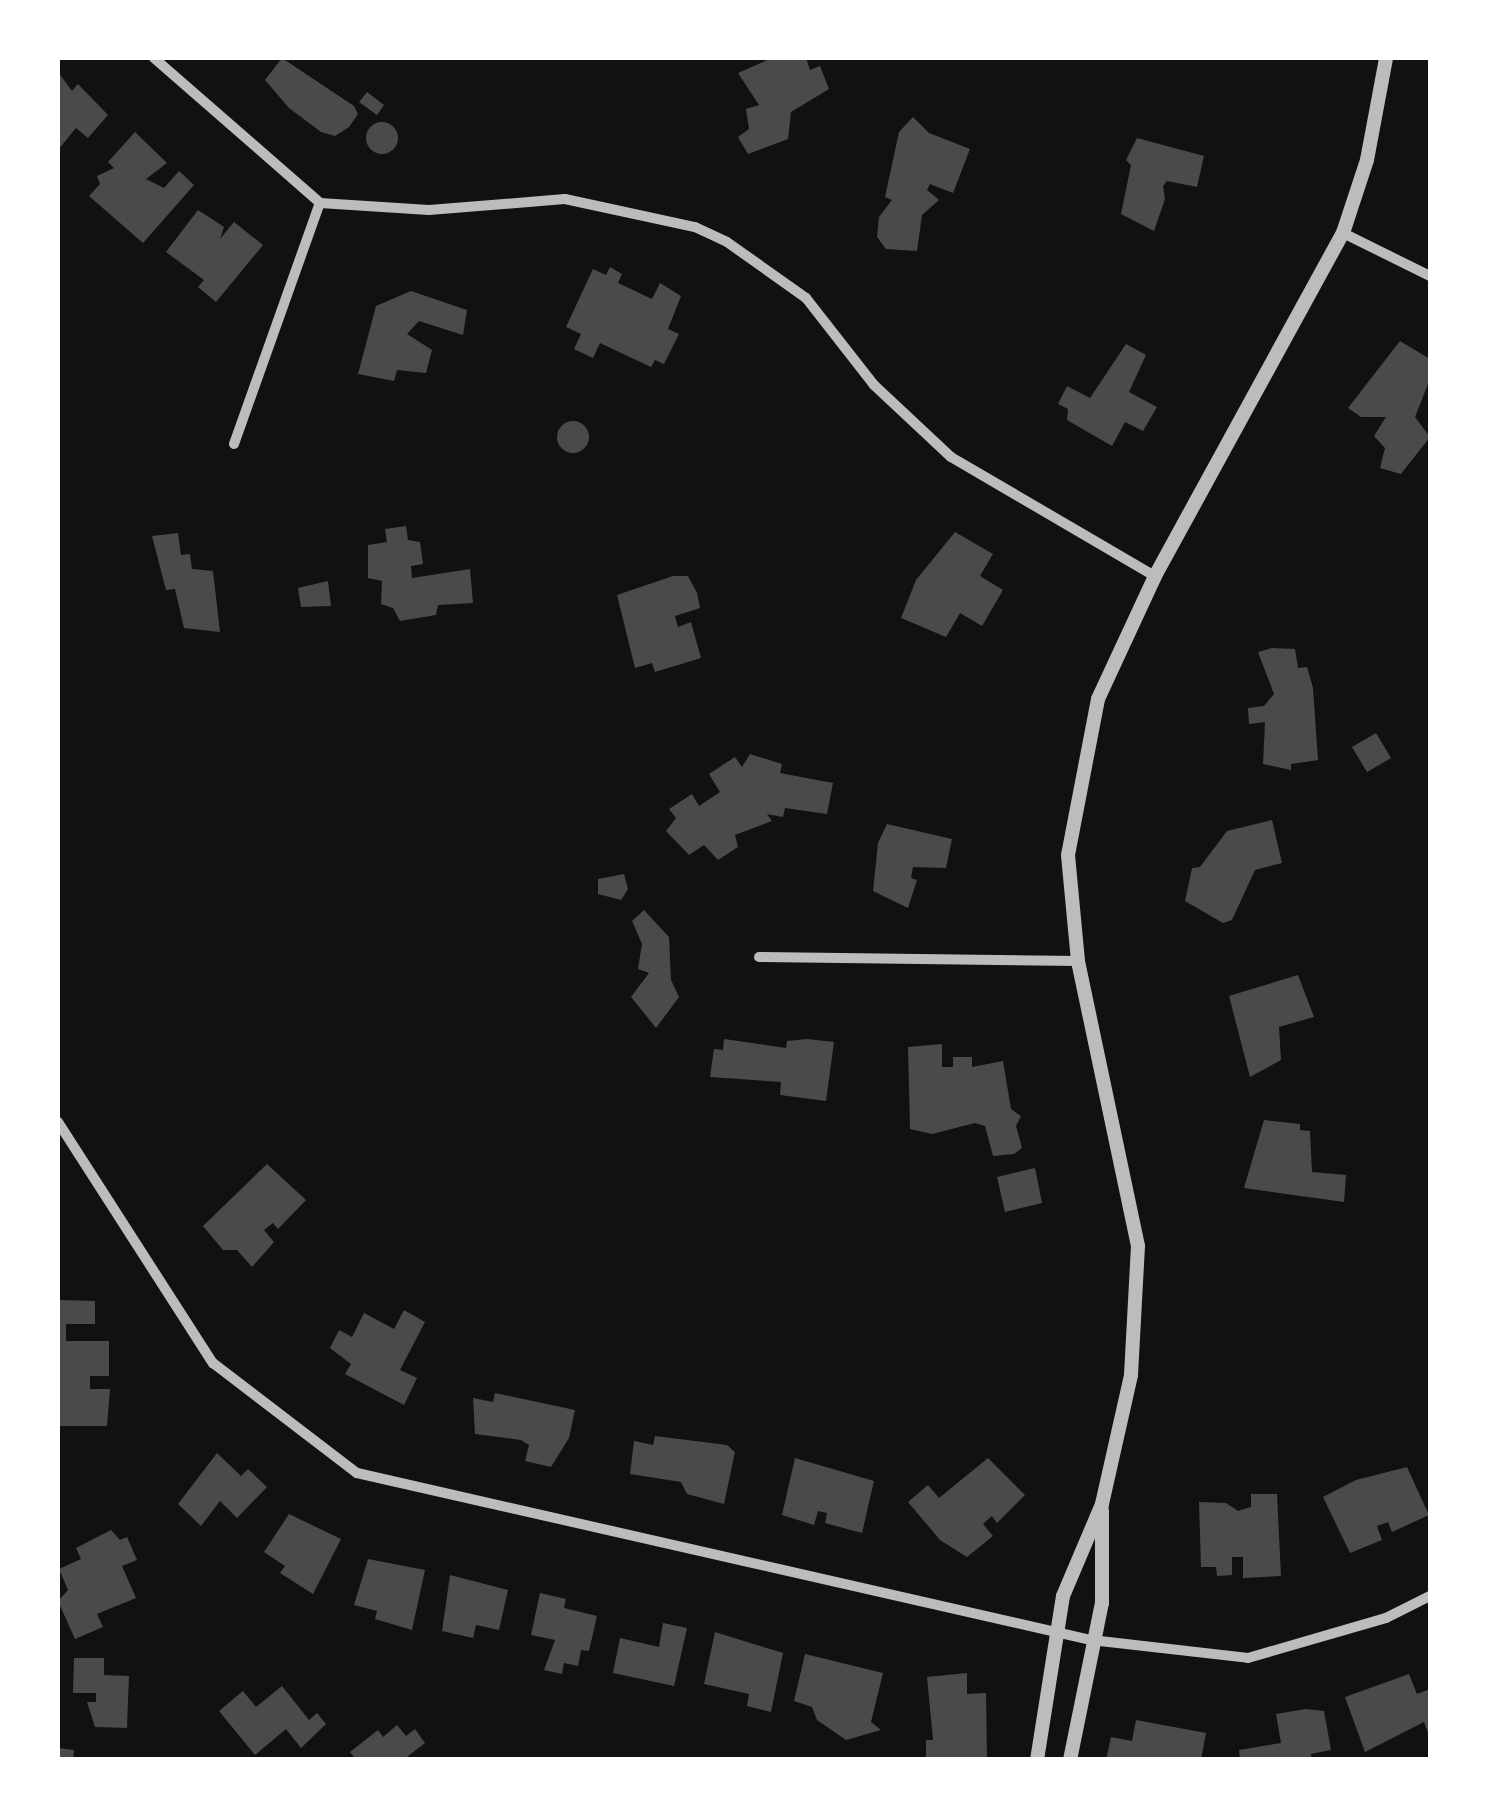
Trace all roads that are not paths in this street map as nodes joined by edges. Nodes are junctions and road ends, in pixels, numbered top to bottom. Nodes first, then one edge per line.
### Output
1 (154, 58) edge
2 (1386, 58) edge
3 (320, 203) junction
4 (1343, 234) junction
5 (1430, 276) edge
6 (234, 444) dead end
7 (1156, 576) junction
8 (759, 958) dead end
9 (1078, 962) junction
10 (58, 1122) edge
11 (1102, 1504) junction
12 (1430, 1596) edge
13 (1058, 1635) junction
14 (1090, 1640) junction
15 (1037, 1760) edge
16 (1070, 1760) edge

1 - 3 street
2 - 4 street
3 - 6 street
3 - 7 street
4 - 5 street
4 - 7 street
7 - 9 street
8 - 9 street
9 - 11 street
10 - 13 street
11 - 13 street
11 - 14 street
12 - 14 street
13 - 14 street
13 - 15 street
14 - 16 street

